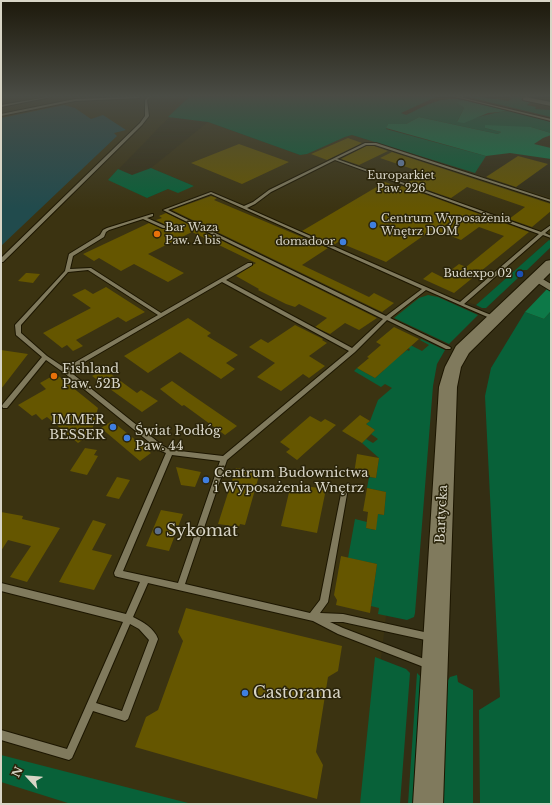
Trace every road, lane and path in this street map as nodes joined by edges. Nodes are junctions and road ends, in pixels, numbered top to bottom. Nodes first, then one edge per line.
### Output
1 (130, 135) edge
2 (334, 160) junction
3 (551, 201) edge
4 (243, 208) junction
5 (152, 215) dead end
6 (144, 218) junction
7 (551, 226) edge
8 (164, 227) dead end
9 (543, 234) junction
10 (551, 237) edge
11 (1, 261) edge
12 (250, 264) dead end
13 (551, 264) edge
14 (67, 271) junction
15 (222, 280) junction
16 (544, 283) edge
17 (425, 289) junction
18 (462, 304) junction
19 (161, 315) junction
20 (387, 318) junction
21 (494, 318) junction
22 (448, 348) dead end
23 (353, 351) junction
24 (46, 357) junction
25 (65, 371) junction
26 (5, 406) dead end
27 (170, 452) junction
28 (224, 459) junction
29 (344, 494) dead end
30 (145, 580) junction
31 (1, 587) edge
32 (180, 587) junction
33 (312, 617) junction
34 (128, 619) junction
35 (436, 638) junction
36 (434, 667) junction
37 (90, 706) junction
38 (1, 735) edge
39 (428, 804) edge

1 - 11 lane
2 - 3 lane
2 - 4 lane
2 - 9 lane
4 - 17 lane
4 - 20 lane
5 - 6 lane
6 - 8 lane
6 - 14 lane
7 - 9 lane
9 - 10 lane
9 - 18 lane
12 - 15 lane
13 - 16 street, Bartycka
14 - 19 lane
14 - 24 lane
15 - 19 lane
15 - 23 lane
16 - 21 street, Bartycka
17 - 18 lane
17 - 20 lane
18 - 21 lane
19 - 25 lane
20 - 22 lane
20 - 23 lane
21 - 35 street, Bartycka
23 - 28 lane
24 - 25 lane
24 - 26 lane
25 - 27 lane
27 - 28 lane
27 - 30 lane
28 - 32 lane
29 - 33 lane
30 - 32 lane
30 - 34 lane
31 - 34 lane
32 - 33 lane
33 - 35 lane
33 - 36 lane
34 - 37 lane
34 - 37 lane
35 - 36 street, Bartycka
36 - 39 street, Bartycka
37 - 38 lane

